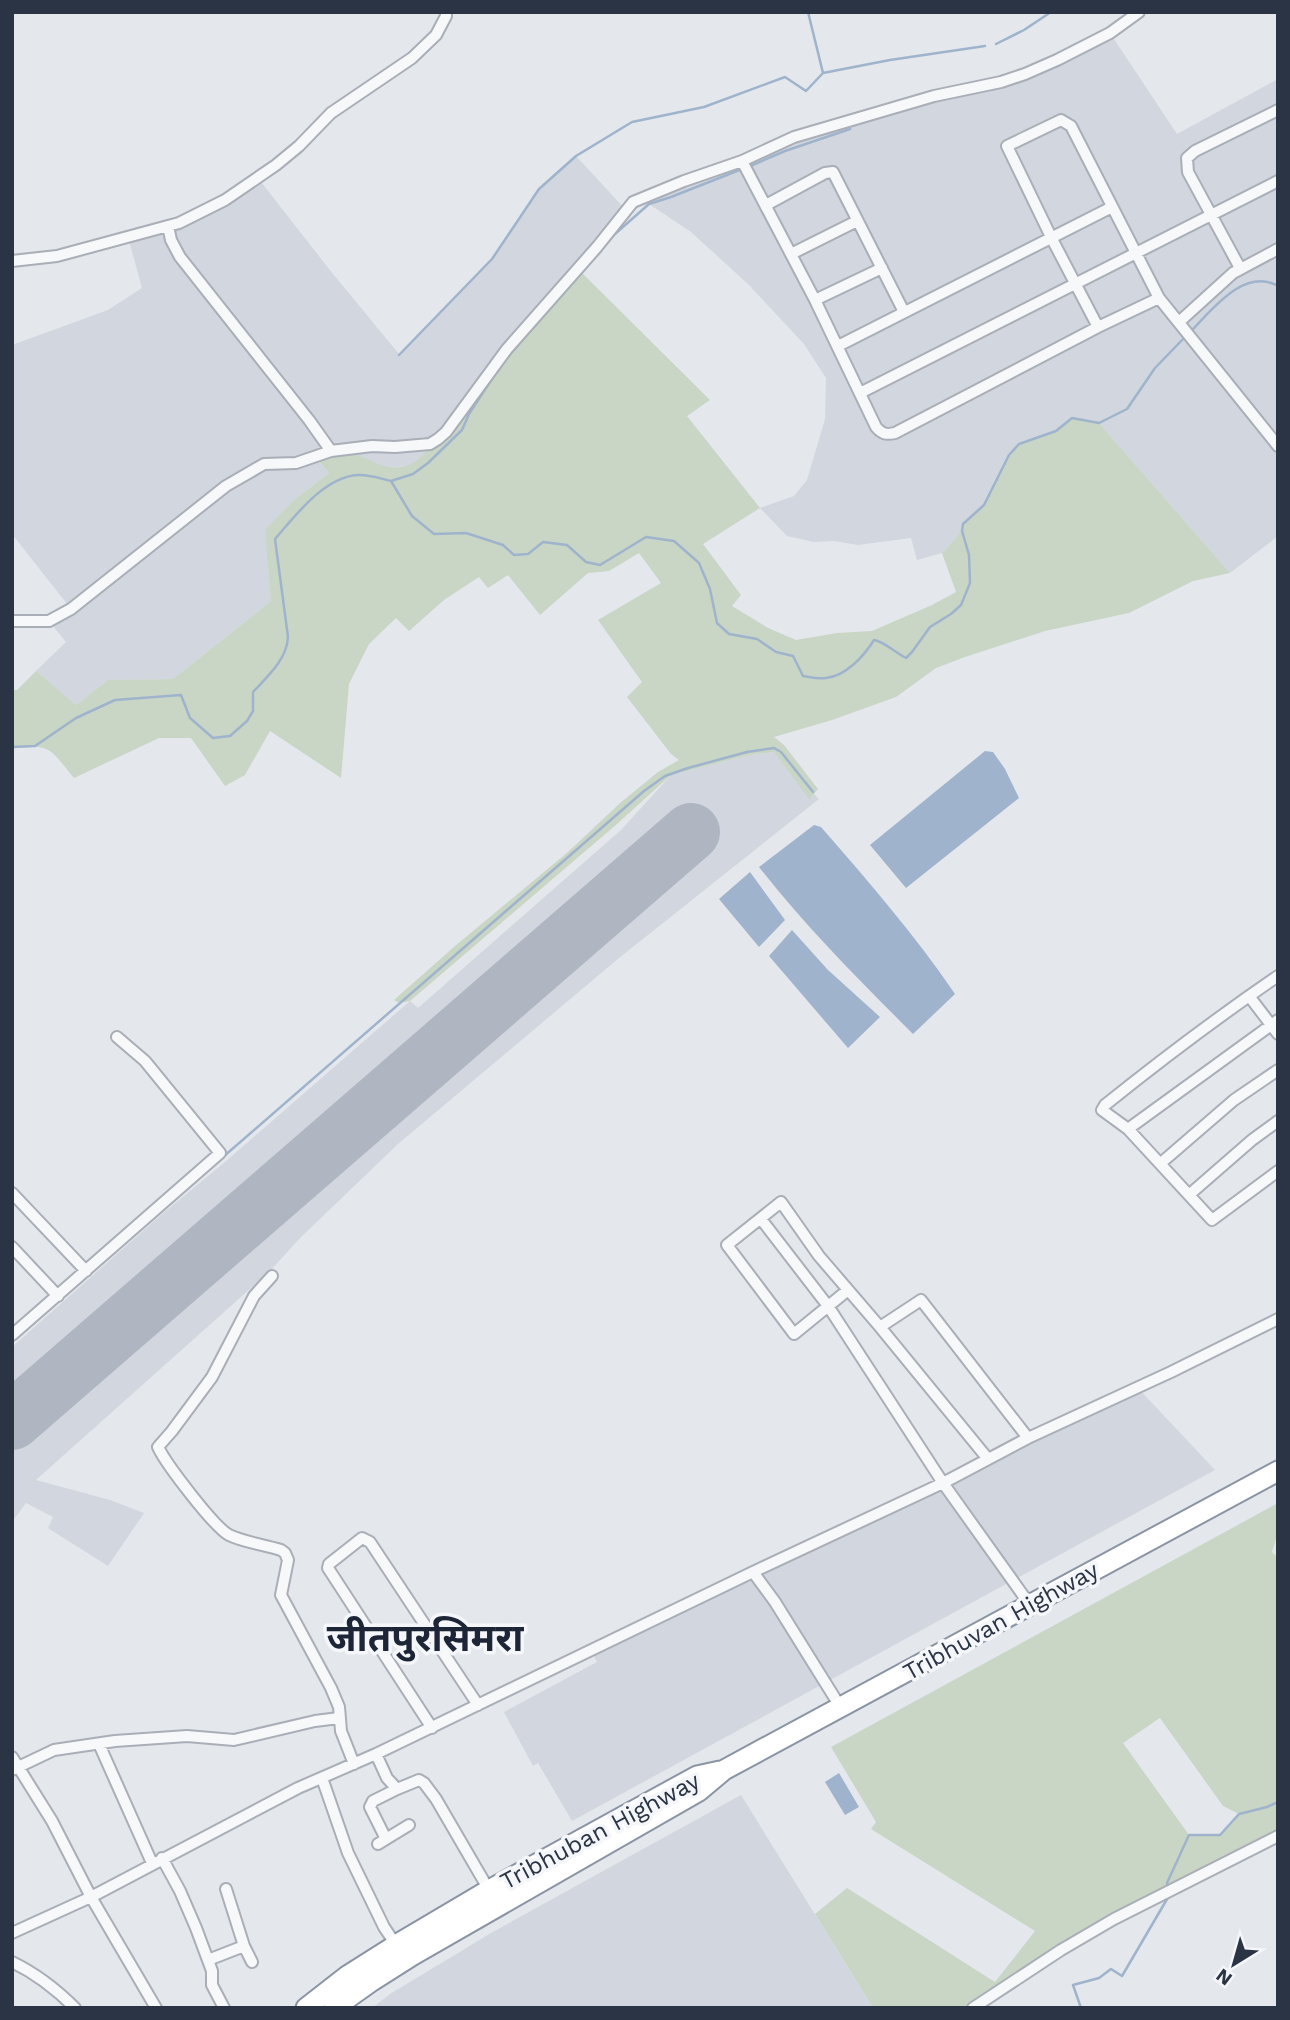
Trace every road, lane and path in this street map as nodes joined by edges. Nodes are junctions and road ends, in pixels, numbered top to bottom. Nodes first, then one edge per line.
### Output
1 (446, 12) edge
2 (1139, 12) edge
3 (1278, 110) edge
4 (745, 165) junction
5 (1278, 181) edge
6 (766, 205) junction
7 (1112, 207) junction
8 (1212, 213) junction
9 (857, 221) junction
10 (168, 226) junction
11 (1052, 239) junction
12 (1278, 249) edge
13 (1136, 253) junction
14 (791, 254) junction
15 (12, 261) edge
16 (882, 268) junction
17 (1240, 268) junction
18 (1074, 284) junction
19 (1159, 298) junction
20 (815, 300) junction
21 (904, 312) junction
22 (1183, 326) junction
23 (1098, 327) junction
24 (838, 346) junction
25 (860, 393) junction
26 (1278, 446) edge
27 (331, 451) junction
28 (12, 621) edge
29 (1278, 976) edge
30 (1249, 996) junction
31 (1274, 1022) edge
32 (1278, 1034) edge
33 (117, 1037) dead end
34 (1278, 1070) edge
35 (1278, 1121) edge
36 (1128, 1129) junction
37 (1161, 1163) junction
38 (1278, 1171) edge
39 (12, 1194) edge
40 (1190, 1194) junction
41 (761, 1219) junction
42 (12, 1247) edge
43 (86, 1270) junction
44 (272, 1276) dead end
45 (848, 1290) junction
46 (58, 1296) junction
47 (828, 1306) junction
48 (1278, 1319) edge
49 (880, 1327) junction
50 (12, 1335) edge
51 (1028, 1437) junction
52 (988, 1459) junction
53 (1278, 1471) edge
54 (943, 1483) junction
55 (753, 1572) junction
56 (1030, 1605) junction
57 (478, 1705) junction
58 (841, 1708) junction
59 (339, 1718) junction
60 (432, 1728) junction
61 (99, 1744) junction
62 (376, 1754) junction
63 (14, 1764) edge
64 (354, 1765) junction
65 (724, 1770) junction
66 (322, 1778) junction
67 (397, 1789) junction
68 (409, 1825) dead end
69 (1278, 1836) edge
70 (157, 1861) junction
71 (226, 1889) dead end
72 (489, 1890) junction
73 (91, 1897) junction
74 (12, 1933) edge
75 (396, 1945) junction
76 (244, 1946) junction
77 (208, 1961) junction
78 (12, 1962) edge
79 (252, 1962) dead end
80 (75, 2008) edge
81 (156, 2008) edge
82 (225, 2008) edge
83 (306, 2008) edge
84 (334, 2008) edge
85 (973, 2008) edge

1 - 10 street
2 - 4 street
3 - 8 street
4 - 6 street
4 - 27 street
5 - 8 street
6 - 9 street
6 - 14 street
7 - 11 street
7 - 11 street
7 - 13 street
8 - 13 street
8 - 17 street
9 - 14 street
9 - 16 street
10 - 15 street
10 - 27 street
11 - 18 street
11 - 21 street
12 - 17 street
13 - 18 street
13 - 19 street
14 - 20 street
16 - 20 street
16 - 21 street
17 - 22 street
18 - 23 street
18 - 25 street
19 - 22 street
19 - 23 street
20 - 24 street
21 - 24 street
22 - 26 street
23 - 25 street
24 - 25 street
27 - 28 street
29 - 30 street
30 - 31 street
30 - 36 street
31 - 32 street
31 - 36 street
33 - 43 street
34 - 37 street
35 - 40 street
36 - 37 street
37 - 40 street
38 - 40 street
39 - 43 street
41 - 45 street
41 - 47 street
41 - 47 street
42 - 46 street
43 - 46 street
44 - 59 street
45 - 47 street
45 - 49 street
46 - 50 street
47 - 54 street
48 - 51 street
49 - 51 street
49 - 52 street
51 - 52 street
52 - 54 street
53 - 56 highway, Tribhuvan Highway
54 - 55 street
54 - 56 street
55 - 57 street
55 - 58 street
56 - 58 highway, Tribhuvan Highway
57 - 60 street
57 - 60 street
58 - 65 highway, Tribhuvan Highway
59 - 61 street
59 - 64 street
60 - 62 street
61 - 63 street
61 - 70 street
62 - 64 street
62 - 67 street
63 - 73 street
64 - 66 street
65 - 72 highway, Tribhuban Highway
65 - 84 highway, Tribhuban Highway
66 - 70 street
66 - 75 street
67 - 68 street
67 - 72 street
69 - 85 street
70 - 73 street
70 - 77 street
71 - 76 street
72 - 75 highway, Tribhuban Highway
73 - 74 street
73 - 81 street
75 - 83 highway, Tribhuban Highway
76 - 77 street
76 - 79 street
77 - 82 street
78 - 80 street

